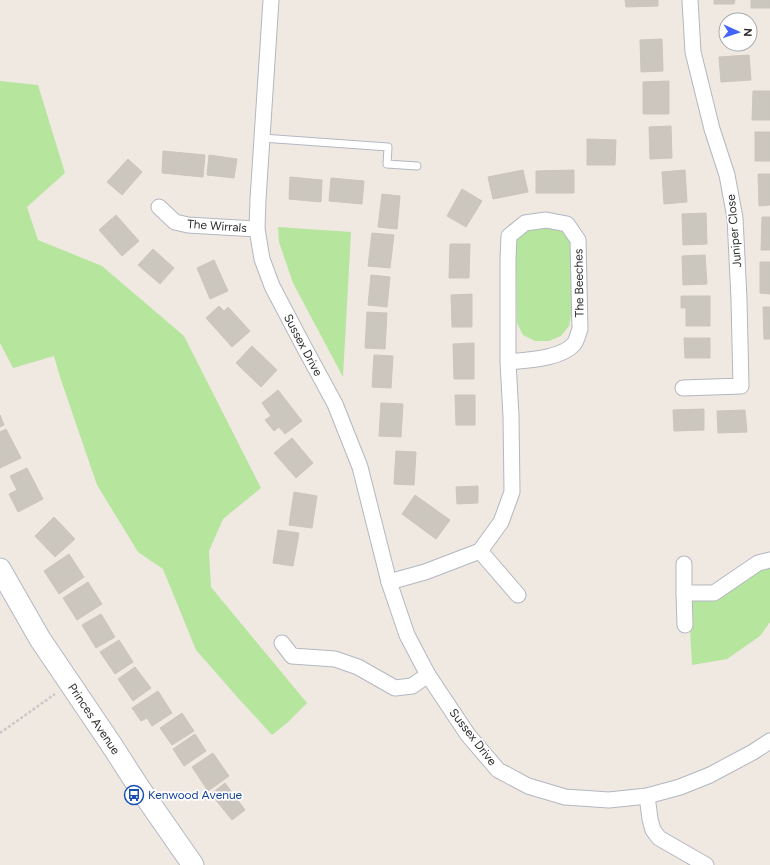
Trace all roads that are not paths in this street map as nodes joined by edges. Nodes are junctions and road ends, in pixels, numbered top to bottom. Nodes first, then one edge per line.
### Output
1 (271, 0) edge
2 (690, 0) edge
3 (262, 138) junction
4 (417, 166) dead end
5 (159, 207) dead end
6 (257, 229) junction
7 (508, 362) junction
8 (683, 388) dead end
9 (480, 551) junction
10 (770, 560) edge
11 (684, 564) dead end
12 (0, 569) edge
13 (389, 582) junction
14 (684, 593) junction
15 (518, 596) dead end
16 (685, 625) dead end
17 (282, 643) dead end
18 (428, 675) junction
19 (770, 741) edge
20 (647, 796) junction
21 (193, 865) edge
22 (706, 865) edge

1 - 3 street, Sussex Drive
2 - 8 street, Juniper Close
3 - 4 lane
3 - 6 street, Sussex Drive
5 - 6 street, The Wirrals
6 - 13 street, Sussex Drive
7 - 7 street, The Beeches
7 - 9 street, The Beeches
9 - 13 street
9 - 15 street
10 - 14 street
11 - 14 street
12 - 21 street, Princes Avenue
13 - 18 street, Sussex Drive
14 - 16 street
17 - 18 street
18 - 20 street, Sussex Drive
19 - 20 street, Sussex Drive
20 - 22 street

